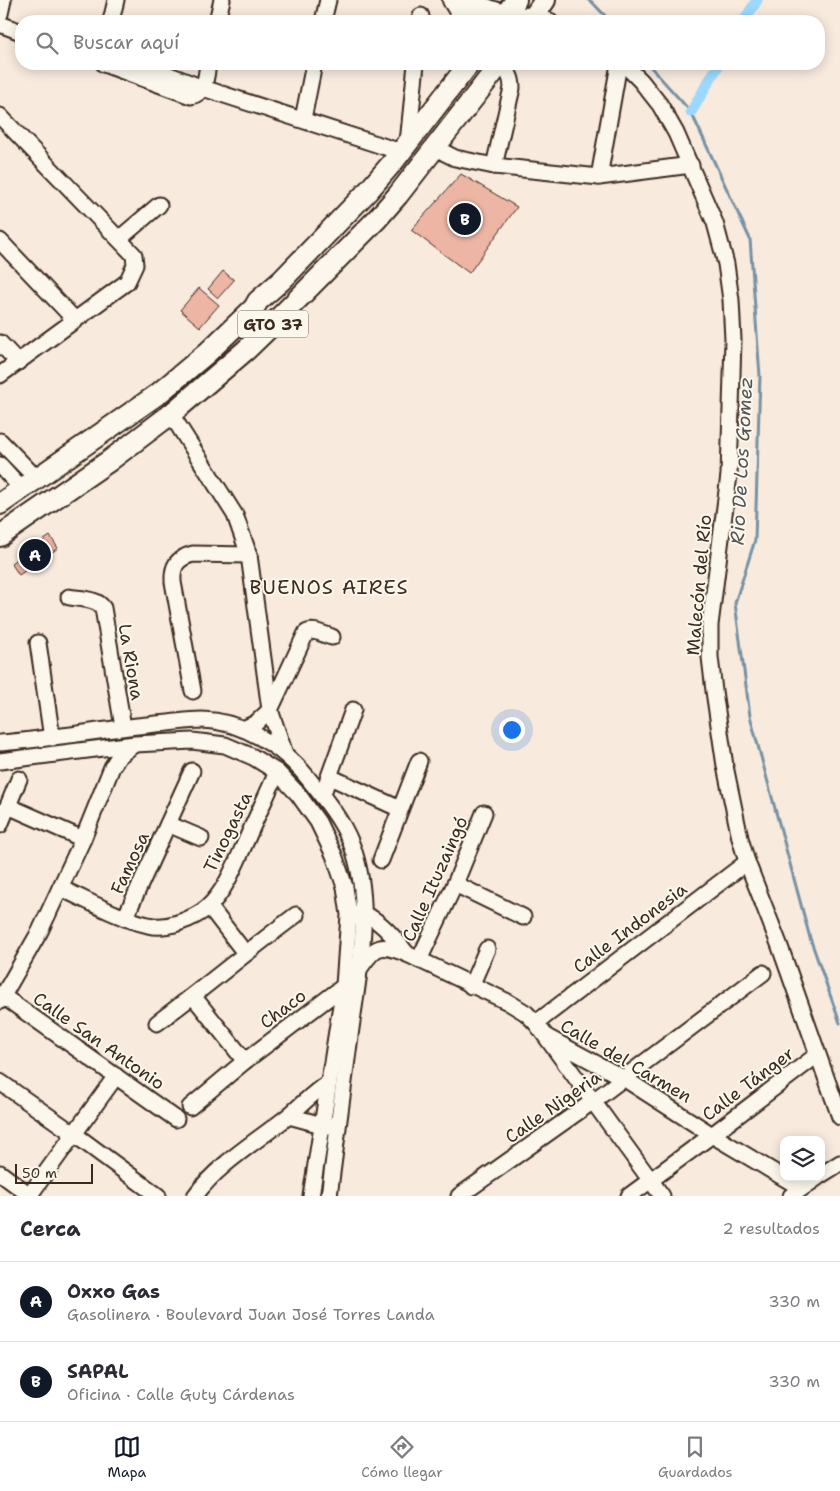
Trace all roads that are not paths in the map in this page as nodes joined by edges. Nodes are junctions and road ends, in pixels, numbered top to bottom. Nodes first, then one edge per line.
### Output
1 (3, 0) edge
2 (116, 0) edge
3 (222, 0) edge
4 (328, 0) edge
5 (453, 0) edge
6 (467, 0) edge
7 (508, 12) edge
8 (0, 14) edge
9 (112, 15) edge
10 (218, 15) edge
11 (324, 15) edge
12 (462, 15) edge
13 (15, 19) edge
14 (0, 24) edge
15 (15, 30) edge
16 (120, 70) edge
17 (156, 70) edge
18 (207, 70) edge
19 (313, 70) edge
20 (415, 70) edge
21 (464, 70) edge
22 (495, 70) edge
23 (507, 70) edge
24 (618, 70) edge
25 (630, 70) edge
26 (203, 88) junction
27 (0, 116) edge
28 (303, 119) junction
29 (436, 147) junction
30 (404, 148) junction
31 (691, 165) junction
32 (494, 166) junction
33 (599, 176) junction
34 (160, 205) dead end
35 (119, 239) junction
36 (0, 241) edge
37 (75, 320) junction
38 (0, 343) edge
39 (18, 362) junction
40 (0, 374) edge
41 (172, 414) junction
42 (0, 440) edge
43 (0, 465) edge
44 (29, 484) junction
45 (0, 504) edge
46 (0, 536) edge
47 (248, 555) junction
48 (69, 597) dead end
49 (332, 638) dead end
50 (38, 643) dead end
51 (193, 691) dead end
52 (270, 710) junction
53 (353, 710) dead end
54 (123, 727) junction
55 (243, 730) junction
56 (52, 738) junction
57 (0, 744) edge
58 (135, 744) junction
59 (88, 750) junction
60 (285, 754) junction
61 (0, 761) edge
62 (419, 761) dead end
63 (192, 771) dead end
64 (277, 772) junction
65 (110, 774) junction
66 (330, 776) junction
67 (19, 779) dead end
68 (322, 796) junction
69 (8, 806) junction
70 (400, 809) junction
71 (484, 813) dead end
72 (168, 824) junction
73 (0, 825) edge
74 (201, 838) dead end
75 (83, 839) junction
76 (381, 860) dead end
77 (747, 862) junction
78 (455, 884) junction
79 (60, 888) junction
80 (209, 906) junction
81 (296, 915) dead end
82 (357, 915) junction
83 (524, 917) dead end
84 (125, 918) junction
85 (487, 949) dead end
86 (245, 954) junction
87 (413, 957) junction
88 (359, 970) junction
89 (763, 973) dead end
90 (344, 986) junction
91 (471, 986) junction
92 (193, 996) junction
93 (1, 997) edge
94 (157, 1023) dead end
95 (540, 1029) junction
96 (817, 1055) junction
97 (245, 1062) junction
98 (116, 1076) junction
99 (625, 1079) junction
100 (0, 1082) edge
101 (328, 1083) junction
102 (592, 1102) junction
103 (190, 1106) dead end
104 (289, 1116) junction
105 (840, 1117) edge
106 (176, 1119) dead end
107 (322, 1125) junction
108 (338, 1127) junction
109 (74, 1134) junction
110 (712, 1135) junction
111 (840, 1163) edge
112 (825, 1172) edge
113 (0, 1174) edge
114 (650, 1180) junction
115 (812, 1181) edge
116 (796, 1192) edge
117 (308, 1193) edge
118 (30, 1196) edge
119 (158, 1196) edge
120 (195, 1196) edge
121 (329, 1196) edge
122 (459, 1196) edge
123 (629, 1196) edge
124 (662, 1196) edge

1 - 8 street
2 - 9 street
3 - 10 street
4 - 11 street
5 - 12 main road
6 - 7 main road
8 - 13 street
14 - 15 street
16 - 26 street
17 - 26 street
18 - 26 street
19 - 28 street
20 - 30 street
21 - 30 main road, GTO 37
22 - 29 main road, GTO 37
23 - 32 street
24 - 33 street
25 - 31 street, Malecón del Río
26 - 28 street
27 - 35 street
28 - 30 street
29 - 32 street
29 - 41 main road, GTO 37
30 - 44 main road, GTO 37
31 - 33 street
31 - 77 street, Malecón del Río
32 - 33 street
34 - 35 street
35 - 37 street
36 - 37 street
37 - 39 street
38 - 39 street
39 - 40 street
41 - 46 main road, GTO 37
41 - 47 street
42 - 44 street
43 - 44 street
44 - 45 main road, GTO 37
47 - 51 street
47 - 52 street
48 - 54 street, La Riona
49 - 52 street
50 - 56 street
52 - 55 street
52 - 60 street
53 - 66 street
54 - 55 street
54 - 56 street
55 - 60 street
56 - 57 street
58 - 59 street
58 - 64 street
58 - 65 street
59 - 61 street
59 - 65 street
60 - 68 street
62 - 70 street
63 - 72 street, Famosa
64 - 80 street, Tinogasta
64 - 82 street
65 - 75 street
66 - 68 street
66 - 70 street
67 - 69 street
68 - 82 street
69 - 73 street
69 - 75 street
70 - 76 street
71 - 78 street, Calle Ituzaingó
72 - 74 street, Famosa
72 - 84 street, Famosa
75 - 79 street
77 - 95 street, Calle Indonesia
77 - 96 street, Malecón del Río
78 - 83 street
78 - 87 street, Calle Ituzaingó
79 - 84 street
79 - 93 street
80 - 84 street
80 - 86 street
81 - 86 street
82 - 87 street, Calle del Carmen
82 - 88 street
82 - 90 street
85 - 91 street
86 - 92 street
87 - 88 street, Calle del Carmen
87 - 91 street, Calle del Carmen
88 - 108 street
89 - 99 street, Calle Nigeria
90 - 97 street, Chaco
90 - 101 street
91 - 95 street, Calle del Carmen
92 - 94 street
92 - 97 street
93 - 98 street, Calle San Antonio
95 - 99 street, Calle del Carmen
95 - 102 street
96 - 105 street, Malecón del Río
96 - 110 street, Calle Tánger
97 - 103 street, Chaco
98 - 106 street, Calle San Antonio
98 - 109 street
99 - 102 street, Calle Nigeria
99 - 110 street, Calle del Carmen
100 - 109 street
101 - 104 street
101 - 107 street
102 - 114 street
102 - 122 street, Calle Nigeria
104 - 107 street
104 - 120 street
107 - 108 street
107 - 117 street
108 - 121 street
109 - 118 street
109 - 119 street
110 - 114 street, Calle Tánger
110 - 116 street, Calle del Carmen
111 - 112 street
113 - 118 street
114 - 123 street, Calle Tánger
114 - 124 street
115 - 116 street

